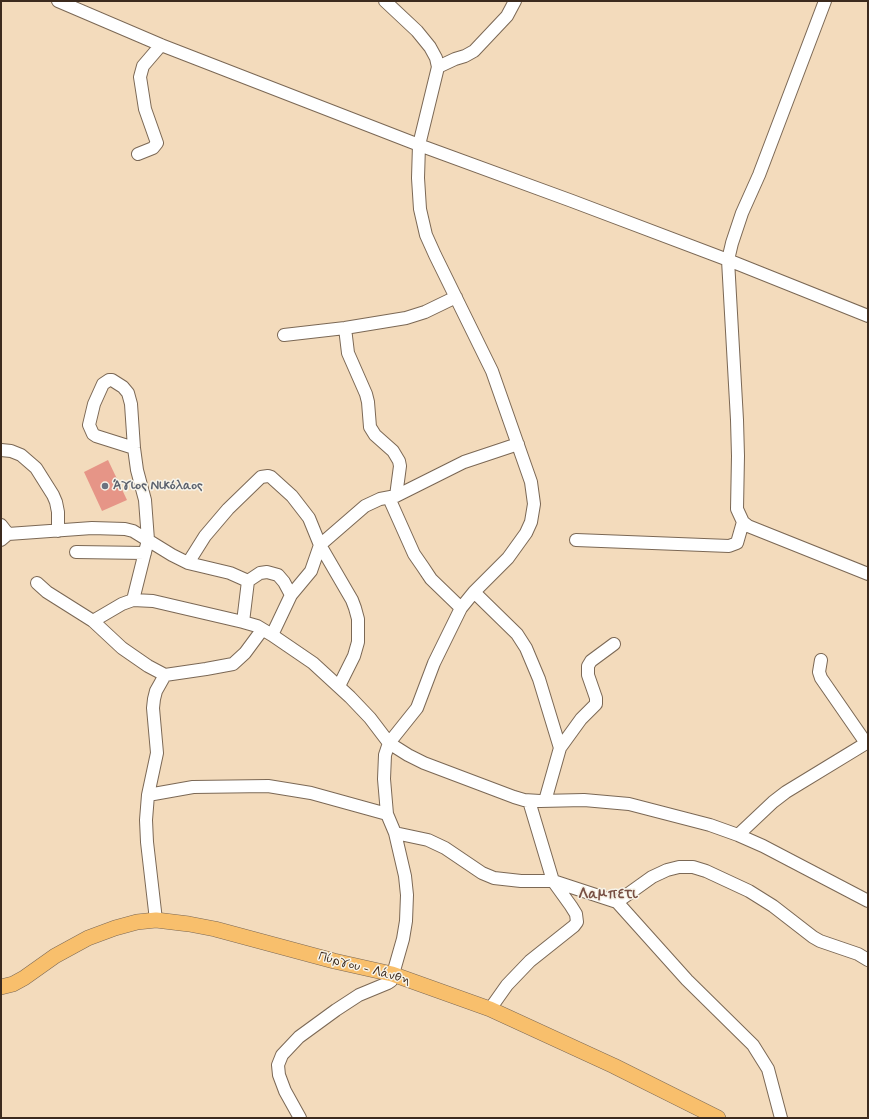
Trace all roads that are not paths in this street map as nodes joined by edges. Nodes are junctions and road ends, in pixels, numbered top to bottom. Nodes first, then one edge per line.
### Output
1 (58, 1) edge
2 (385, 1) edge
3 (515, 1) edge
4 (824, 1) edge
5 (161, 44) junction
6 (438, 67) junction
7 (419, 145) junction
8 (138, 154) dead end
9 (728, 260) junction
10 (456, 296) junction
11 (868, 316) edge
12 (344, 328) junction
13 (284, 335) dead end
14 (518, 444) junction
15 (134, 448) junction
16 (1, 450) edge
17 (392, 497) junction
18 (743, 522) junction
19 (58, 531) junction
20 (3, 533) edge
21 (148, 540) junction
22 (576, 540) dead end
23 (320, 545) junction
24 (76, 552) dead end
25 (145, 553) junction
26 (188, 563) junction
27 (868, 574) edge
28 (248, 581) junction
29 (37, 583) dead end
30 (474, 592) junction
31 (291, 595) junction
32 (133, 600) junction
33 (461, 608) junction
34 (93, 621) junction
35 (243, 622) junction
36 (267, 632) junction
37 (614, 644) dead end
38 (821, 660) dead end
39 (165, 675) junction
40 (339, 686) junction
41 (389, 743) junction
42 (867, 743) edge
43 (560, 748) junction
44 (148, 795) junction
45 (529, 801) junction
46 (545, 801) junction
47 (387, 814) junction
48 (395, 833) junction
49 (738, 835) junction
50 (553, 881) junction
51 (868, 901) edge
52 (617, 902) junction
53 (156, 920) junction
54 (868, 960) edge
55 (392, 974) junction
56 (2, 986) edge
57 (490, 1009) junction
58 (712, 1117) edge
59 (300, 1118) edge
60 (781, 1118) edge

1 - 5 street
2 - 6 street
3 - 6 street
4 - 9 street
5 - 7 street
5 - 8 street
6 - 7 street
7 - 9 street
7 - 10 street
9 - 11 street
9 - 18 street
10 - 12 street
10 - 14 street
12 - 13 street
12 - 17 street
14 - 17 street
14 - 30 street
15 - 15 street
15 - 21 street
16 - 19 street
17 - 23 street
17 - 33 street
18 - 22 street
18 - 27 street
19 - 20 street
19 - 21 street
21 - 25 street
21 - 26 street
23 - 26 street
23 - 31 street
23 - 40 street
24 - 25 street
25 - 32 street
26 - 28 street
28 - 31 street
28 - 35 street
29 - 34 street
30 - 33 street
30 - 43 street
31 - 36 street
32 - 34 street
32 - 35 street
33 - 41 street
34 - 39 street
35 - 36 street
36 - 39 street
36 - 40 street
37 - 43 street
38 - 42 street
39 - 44 street
40 - 41 street
41 - 45 street
41 - 47 street
42 - 49 street
43 - 46 street
44 - 47 street
44 - 53 street
45 - 46 street
45 - 50 street
46 - 49 street
47 - 48 street
48 - 50 street
48 - 55 street
49 - 51 street
50 - 52 street
50 - 57 street
52 - 54 street
52 - 60 street
53 - 55 main road, Πύργου - Λάνθη
53 - 56 main road, Πύργου - Λάνθη
55 - 57 main road, Πύργου - Λάνθη
55 - 59 street
57 - 58 main road, Πύργου - Λάνθη

